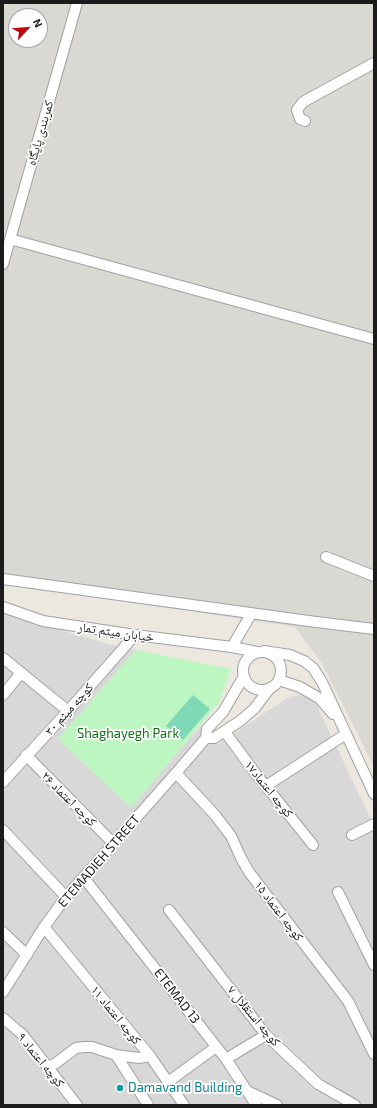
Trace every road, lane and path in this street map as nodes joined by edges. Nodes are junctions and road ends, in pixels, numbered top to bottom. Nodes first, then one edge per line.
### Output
1 (76, 3) edge
2 (374, 63) edge
3 (305, 121) dead end
4 (10, 239) junction
5 (3, 264) edge
6 (374, 339) edge
7 (326, 557) dead end
8 (374, 576) edge
9 (3, 579) edge
10 (3, 607) edge
11 (251, 614) junction
12 (374, 629) edge
13 (135, 635) junction
14 (232, 647) junction
15 (260, 652) junction
16 (3, 658) edge
17 (243, 672) junction
18 (22, 673) junction
19 (279, 680) junction
20 (270, 688) junction
21 (3, 696) edge
22 (68, 711) junction
23 (341, 723) junction
24 (225, 732) junction
25 (346, 734) junction
26 (206, 738) junction
27 (26, 755) junction
28 (176, 773) junction
29 (4, 780) edge
30 (266, 786) junction
31 (374, 794) edge
32 (374, 824) edge
33 (3, 830) edge
34 (352, 835) dead end
35 (113, 843) junction
36 (314, 845) dead end
37 (84, 878) junction
38 (338, 892) dead end
39 (66, 896) junction
40 (169, 910) dead end
41 (44, 927) junction
42 (3, 932) edge
43 (27, 956) junction
44 (373, 962) edge
45 (4, 986) edge
46 (3, 1018) edge
47 (266, 1035) junction
48 (216, 1046) junction
49 (374, 1054) edge
50 (116, 1055) junction
51 (150, 1056) junction
52 (226, 1059) junction
53 (48, 1067) junction
54 (168, 1082) junction
55 (247, 1091) junction
56 (77, 1105) edge
57 (148, 1105) edge
58 (184, 1105) edge
59 (256, 1105) edge
60 (277, 1105) edge
61 (355, 1105) edge

1 - 4 street, کمربندی پایگاه
2 - 3 street
4 - 5 street, کمربندی پایگاه
4 - 6 street
7 - 8 street
9 - 11 street
10 - 13 street, خیابان میثم تمار
11 - 12 street
11 - 14 street
13 - 14 street, خیابان میثم تمار
13 - 22 street, کوچه میثم ۳۰
14 - 15 street, خیابان میثم تمار
14 - 17 street
15 - 17 street, ETEMADIEH STREET
15 - 19 street
15 - 23 street, خیابان میثم تمار
16 - 18 street
17 - 20 street
17 - 26 street, ETEMADIEH STREET
18 - 21 street
18 - 22 street
19 - 20 street
19 - 23 street, خیابان میثم تمار
20 - 24 street
22 - 27 street, کوچه میثم ۳۰
23 - 25 street, خیابان میثم تمار
24 - 26 street
24 - 30 street, کوچه اعتماد۱۷
25 - 30 street
25 - 31 street, خیابان میثم تمار
26 - 28 street, ETEMADIEH STREET
27 - 29 street, کوچه میثم ۳۰
27 - 35 street, کوچه اعتماد ۲۶
28 - 35 street, ETEMADIEH STREET
28 - 49 street, کوچه اعتماد ۱۵
30 - 36 street, کوچه اعتماد۱۷
32 - 34 street
33 - 39 street
35 - 37 street, ETEMADIEH STREET
37 - 39 street, ETEMADIEH STREET
37 - 48 street, ETEMAD 13
38 - 44 street
39 - 41 street, ETEMADIEH STREET
40 - 47 street, کوچه استقلال ۷
41 - 43 street, ETEMADIEH STREET
41 - 51 street, کوچه اعتماد ۱۱
42 - 43 street
43 - 45 street, ETEMADIEH STREET
46 - 53 street, کوچه اعتماد ۹
47 - 52 street
47 - 61 street, کوچه استقلال ۷
48 - 52 street, ETEMAD 13
48 - 54 street
50 - 51 street
50 - 53 street
50 - 57 street
51 - 54 street, کوچه اعتماد ۱۱
52 - 55 street, ETEMAD 13
53 - 56 street, کوچه اعتماد ۹
54 - 58 street, کوچه اعتماد ۱۱
55 - 59 street, ETEMAD 13
55 - 60 street

